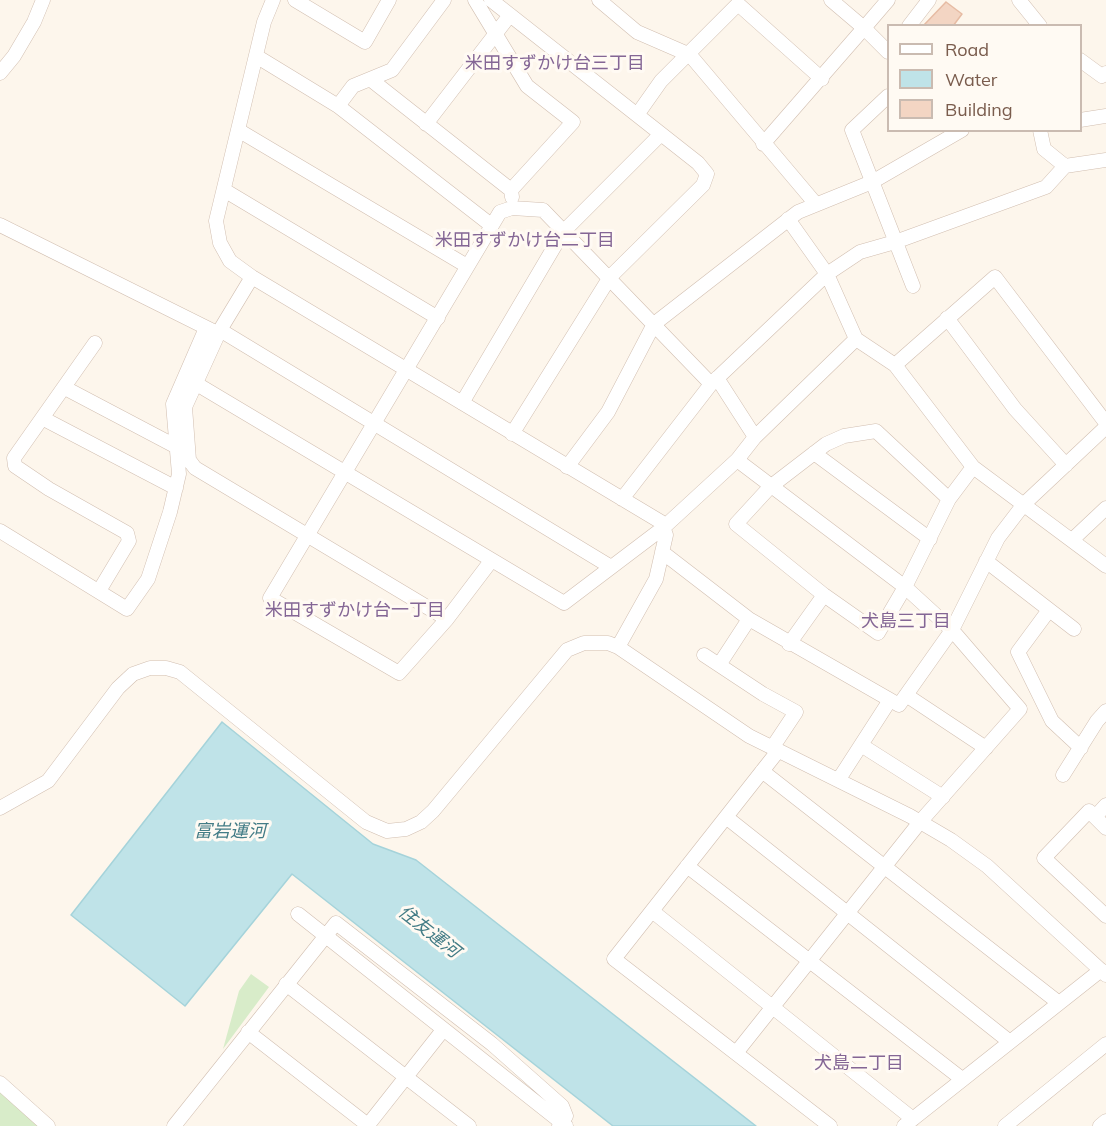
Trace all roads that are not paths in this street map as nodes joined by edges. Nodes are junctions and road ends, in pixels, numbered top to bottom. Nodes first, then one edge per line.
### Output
1 (43, 0) edge
2 (273, 0) edge
3 (295, 0) edge
4 (389, 0) edge
5 (444, 0) edge
6 (475, 0) edge
7 (492, 0) edge
8 (599, 0) edge
9 (831, 0) edge
10 (888, 0) edge
11 (929, 0) edge
12 (1019, 0) edge
13 (739, 2) edge
14 (510, 15) junction
15 (911, 24) edge
16 (1038, 24) edge
17 (864, 28) junction
18 (495, 34) junction
19 (887, 51) edge
20 (690, 55) junction
21 (256, 56) junction
22 (1082, 61) edge
23 (0, 73) edge
24 (1106, 73) edge
25 (822, 79) junction
26 (370, 80) junction
27 (887, 97) edge
28 (338, 106) junction
29 (637, 115) junction
30 (1106, 116) edge
31 (1082, 120) edge
32 (426, 124) junction
33 (238, 130) junction
34 (959, 132) edge
35 (1040, 132) edge
36 (661, 134) junction
37 (763, 144) junction
38 (1106, 160) edge
39 (1065, 166) junction
40 (872, 182) junction
41 (224, 190) junction
42 (512, 190) junction
43 (815, 203) junction
44 (512, 208) junction
45 (788, 219) junction
46 (0, 225) edge
47 (491, 225) junction
48 (563, 232) junction
49 (895, 242) junction
50 (467, 266) junction
51 (827, 274) junction
52 (252, 277) junction
53 (610, 277) junction
54 (913, 286) dead end
55 (438, 318) junction
56 (946, 318) junction
57 (654, 324) junction
58 (215, 330) junction
59 (856, 339) junction
60 (95, 343) dead end
61 (895, 365) junction
62 (408, 371) junction
63 (714, 381) junction
64 (195, 383) junction
65 (64, 388) junction
66 (462, 404) junction
67 (44, 419) junction
68 (375, 423) junction
69 (1106, 425) edge
70 (512, 434) junction
71 (755, 437) junction
72 (177, 447) junction
73 (814, 453) junction
74 (737, 460) junction
75 (1066, 465) junction
76 (567, 467) junction
77 (974, 467) junction
78 (345, 474) junction
79 (770, 487) junction
80 (176, 488) junction
81 (950, 498) junction
82 (621, 499) junction
83 (1024, 504) junction
84 (1106, 508) edge
85 (663, 528) junction
86 (0, 531) edge
87 (308, 537) junction
88 (930, 539) junction
89 (1072, 540) junction
90 (662, 552) junction
91 (490, 561) junction
92 (986, 561) junction
93 (1106, 566) edge
94 (611, 567) junction
95 (905, 587) junction
96 (99, 591) junction
97 (824, 596) junction
98 (1049, 610) junction
99 (447, 619) junction
100 (749, 619) junction
101 (1074, 629) dead end
102 (952, 630) junction
103 (789, 644) junction
104 (618, 647) junction
105 (704, 655) dead end
106 (719, 665) junction
107 (906, 695) junction
108 (890, 700) junction
109 (1106, 711) edge
110 (861, 745) junction
111 (986, 748) junction
112 (1081, 748) junction
113 (775, 749) junction
114 (762, 771) junction
115 (1063, 775) dead end
116 (838, 779) junction
117 (942, 796) junction
118 (1106, 806) edge
119 (0, 808) edge
120 (726, 817) junction
121 (1095, 817) junction
122 (920, 822) junction
123 (1106, 828) edge
124 (687, 866) junction
125 (884, 867) junction
126 (652, 911) junction
127 (298, 914) dead end
128 (847, 914) junction
129 (1106, 916) edge
130 (324, 935) junction
131 (810, 961) junction
132 (1103, 972) edge
133 (286, 984) junction
134 (1059, 1004) junction
135 (773, 1007) junction
136 (443, 1030) junction
137 (248, 1032) junction
138 (1010, 1042) junction
139 (1106, 1044) edge
140 (736, 1053) junction
141 (406, 1077) junction
142 (962, 1079) junction
143 (0, 1083) edge
144 (1106, 1121) edge
145 (908, 1122) edge
146 (562, 1125) edge
147 (48, 1126) edge
148 (174, 1126) edge
149 (369, 1126) edge
150 (469, 1126) edge
151 (830, 1126) edge
152 (1005, 1126) edge
153 (1100, 1126) edge

1 - 23 street
2 - 21 street
3 - 4 street
5 - 26 street
6 - 18 street
7 - 14 street
8 - 20 street
9 - 17 street
10 - 17 street
11 - 15 street
12 - 16 street
13 - 20 street
13 - 25 street
14 - 18 street
14 - 29 street
17 - 19 street
17 - 25 street
18 - 32 street
18 - 42 street
20 - 29 street
20 - 37 street
21 - 28 street
21 - 33 street
22 - 24 street
25 - 37 street
26 - 28 street
26 - 32 street
27 - 40 street
28 - 47 street
29 - 36 street
30 - 31 street
32 - 42 street
33 - 41 street
33 - 50 street
34 - 40 street
35 - 39 street
36 - 48 street
36 - 53 street
37 - 43 street
38 - 39 street
39 - 49 street
40 - 43 street
40 - 49 street
41 - 52 street
41 - 55 street
42 - 44 street
43 - 45 street
44 - 47 street
44 - 48 street
45 - 51 street
45 - 57 street
46 - 58 street
47 - 50 street
48 - 53 street
48 - 66 street
49 - 51 street
49 - 54 street
50 - 55 street
51 - 59 street
51 - 63 street
52 - 58 street
52 - 62 street
53 - 57 street
53 - 70 street
55 - 62 street
56 - 61 street
56 - 69 street
56 - 75 street
57 - 63 street
57 - 76 street
58 - 64 street
58 - 68 street
58 - 72 street
59 - 61 street
59 - 71 street
60 - 65 street
61 - 77 street
62 - 66 street
62 - 68 street
63 - 71 street
63 - 82 street
64 - 78 street
64 - 87 street
65 - 67 street
65 - 72 street
66 - 70 street
67 - 80 street
67 - 96 street
68 - 78 street
68 - 94 street
69 - 75 street
70 - 76 street
71 - 74 street
72 - 80 street
73 - 79 street
73 - 81 street
73 - 88 street
74 - 79 street
74 - 85 street
75 - 83 street
76 - 82 street
77 - 81 street
77 - 83 street
78 - 87 street
78 - 91 street
79 - 95 street
79 - 97 street
80 - 96 street
81 - 88 street
82 - 85 street
83 - 89 street
83 - 92 street
84 - 89 street
85 - 90 street
85 - 94 street
86 - 96 street
87 - 99 street
87 - 99 street
88 - 95 street
89 - 93 street
90 - 100 street
90 - 104 street
91 - 94 street
91 - 99 street
92 - 98 street
92 - 102 street
95 - 97 street
95 - 102 street
97 - 103 street
98 - 101 street
98 - 112 street
100 - 103 street
100 - 106 street
102 - 107 street
102 - 111 street
103 - 108 street
104 - 113 street
104 - 119 street
105 - 106 street
106 - 113 street
107 - 108 street
107 - 111 street
108 - 110 street
109 - 112 street
110 - 116 street
110 - 117 street
111 - 117 street
112 - 115 street
113 - 114 street
113 - 116 street
114 - 120 street
114 - 125 street
116 - 122 street
117 - 122 street
118 - 121 street
120 - 124 street
120 - 128 street
121 - 123 street
121 - 129 street
122 - 125 street
122 - 132 street
124 - 126 street
124 - 131 street
125 - 128 street
125 - 134 street
126 - 135 street
126 - 140 street
127 - 130 street
128 - 131 street
128 - 138 street
130 - 133 street
130 - 136 street
130 - 146 street
131 - 135 street
131 - 142 street
132 - 134 street
133 - 137 street
133 - 141 street
134 - 138 street
135 - 140 street
135 - 145 street
136 - 141 street
136 - 146 street
137 - 148 street
137 - 149 street
138 - 142 street
139 - 152 street
140 - 151 street
141 - 149 street
141 - 150 street
142 - 145 street
143 - 147 street
144 - 153 street

